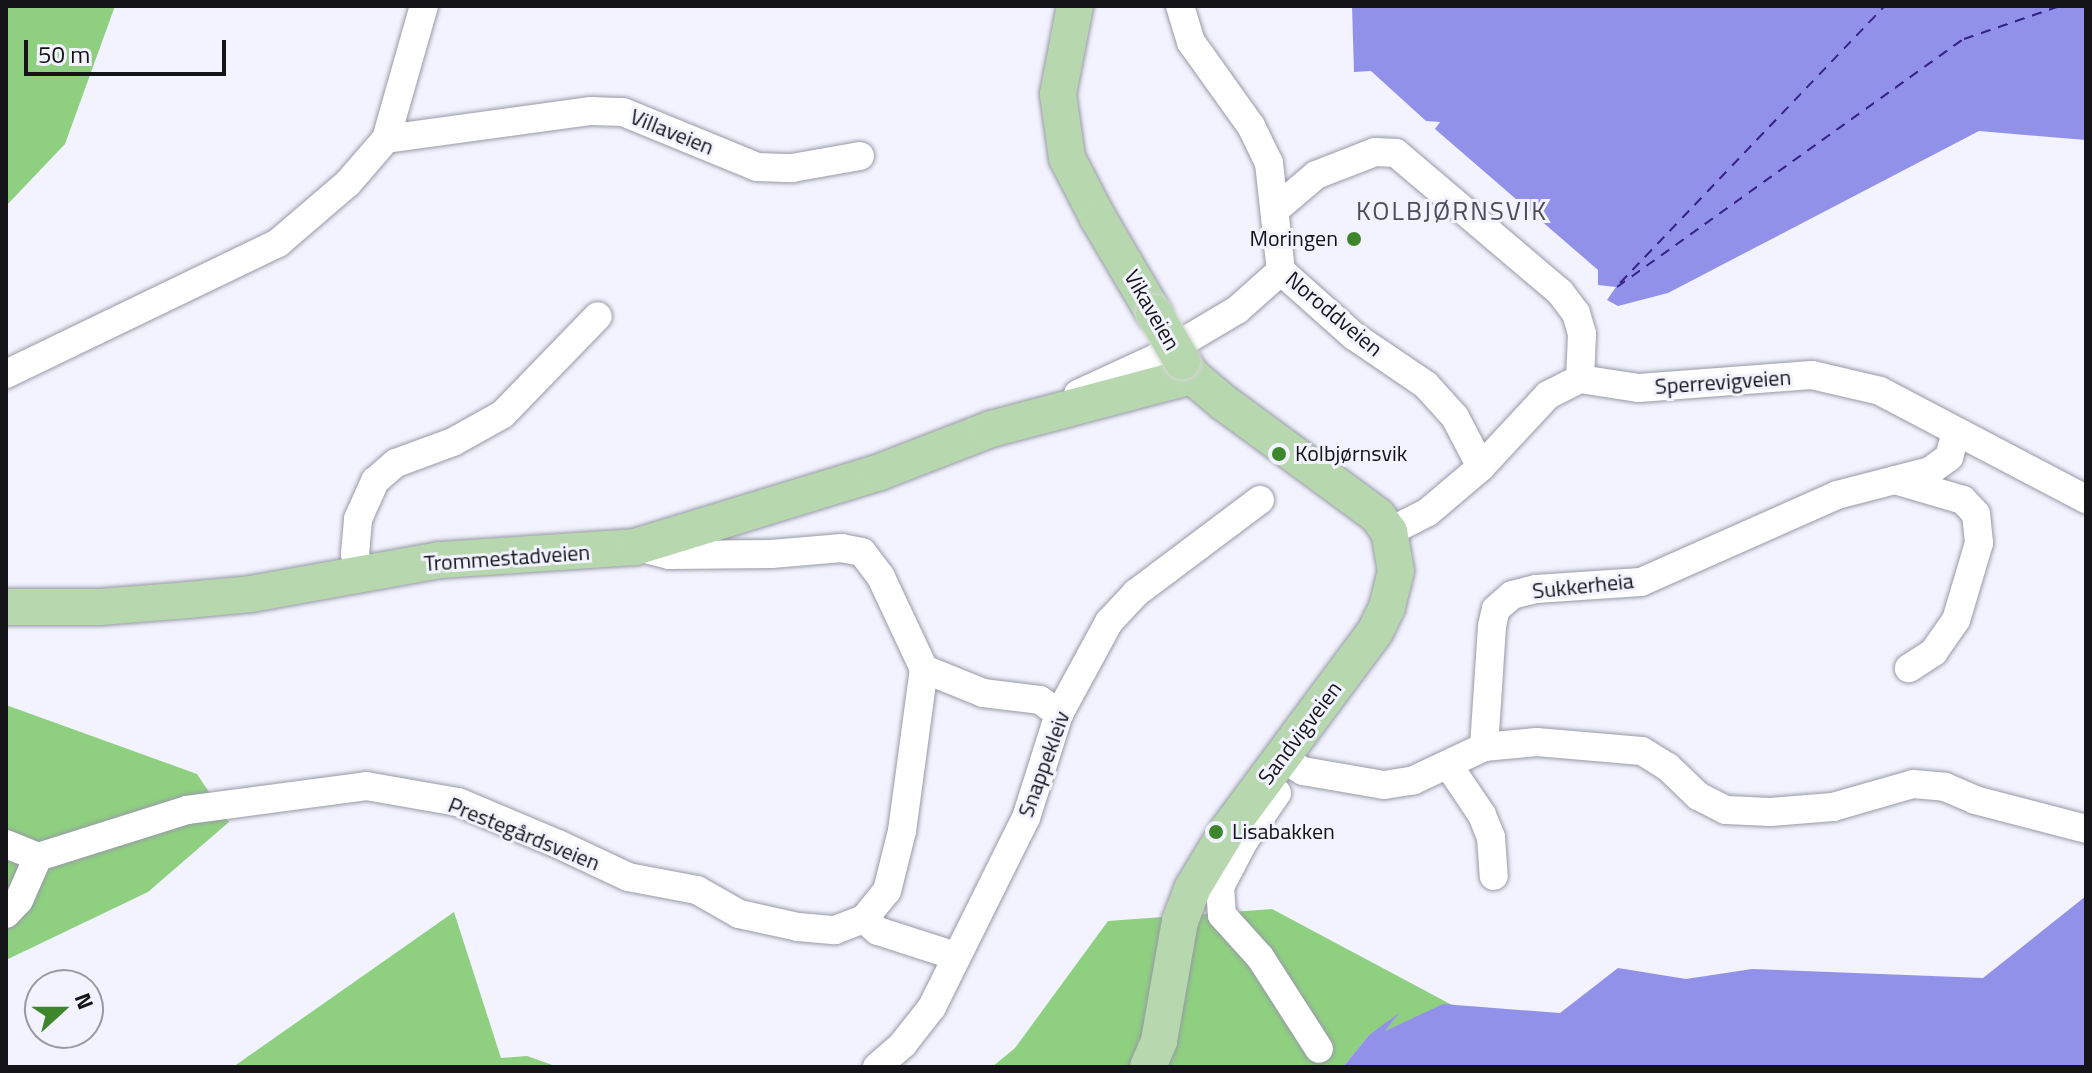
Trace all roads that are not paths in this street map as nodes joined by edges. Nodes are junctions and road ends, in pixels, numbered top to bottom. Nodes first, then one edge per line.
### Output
1 (424, 6) edge
2 (1075, 6) edge
3 (1180, 6) edge
4 (386, 139) junction
5 (860, 156) dead end
6 (1276, 209) junction
7 (1281, 271) junction
8 (598, 316) dead end
9 (1187, 368) junction
10 (6, 374) edge
11 (1580, 379) junction
12 (991, 429) junction
13 (1956, 433) junction
14 (1481, 467) junction
15 (1890, 479) junction
16 (2086, 499) edge
17 (1260, 500) dead end
18 (1389, 532) junction
19 (635, 547) junction
20 (360, 574) junction
21 (6, 607) edge
22 (1909, 668) dead end
23 (924, 669) junction
24 (1059, 714) junction
25 (1484, 747) junction
26 (1287, 761) junction
27 (1449, 766) junction
28 (2086, 829) edge
29 (6, 844) edge
30 (38, 857) junction
31 (1494, 876) dead end
32 (6, 914) edge
33 (864, 919) junction
34 (956, 956) junction
35 (1319, 1049) dead end
36 (877, 1067) edge
37 (1148, 1067) edge

1 - 4 street
2 - 9 main road, Vikaveien, bridge
3 - 6 street, Noroddveien
4 - 5 street, Villaveien
4 - 10 street
6 - 7 street, Noroddveien
6 - 11 street
7 - 12 street, Trommestadveien
7 - 14 street, Noroddveien
8 - 20 street
9 - 12 main road, Trommestadveien
9 - 18 main road, Vikaveien
11 - 13 street, Sperrevigveien
11 - 14 street
12 - 19 main road, Trommestadveien
13 - 15 street, Sukkerheia
13 - 16 street, Sperrevigveien
14 - 18 street
15 - 22 street
15 - 25 street, Sukkerheia
17 - 24 street, Snappekleiv
18 - 26 main road, Sandvigveien
19 - 20 main road, Trommestadveien
19 - 23 street
20 - 21 main road, Trommestadveien
23 - 24 street
23 - 33 street
24 - 34 street, Snappekleiv
25 - 27 street
25 - 28 street
26 - 27 street
26 - 35 street
26 - 37 main road, Sandvigveien
27 - 31 street
29 - 30 street
30 - 32 street
30 - 33 street, Prestegårdsveien
33 - 34 street
34 - 36 street, Snappekleiv

